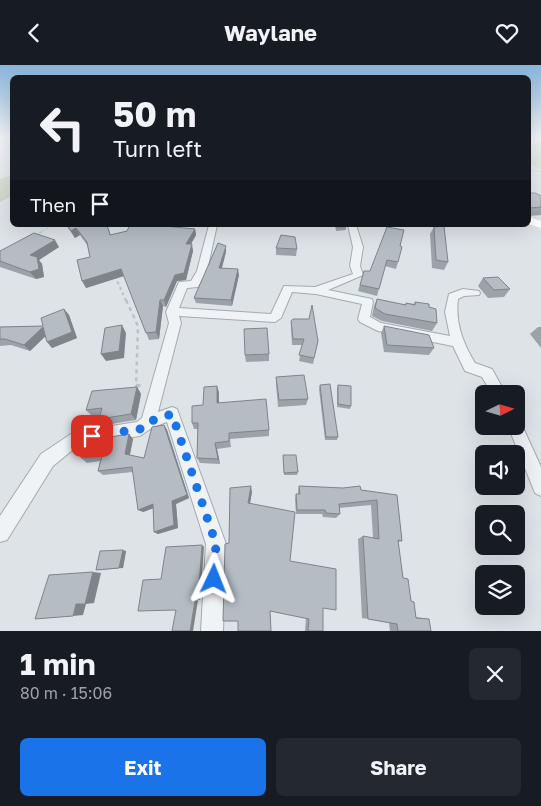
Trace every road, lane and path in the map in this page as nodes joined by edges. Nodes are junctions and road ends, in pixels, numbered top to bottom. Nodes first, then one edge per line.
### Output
1 (50, 227) edge
2 (213, 227) edge
3 (353, 227) edge
4 (30, 239) edge
5 (114, 273) edge
6 (316, 291) junction
7 (475, 293) dead end
8 (172, 312) junction
9 (457, 342) junction
10 (494, 385) edge
11 (157, 387) junction
12 (148, 422) junction
13 (518, 435) edge
14 (541, 487) edge
15 (0, 533) edge
16 (212, 631) edge

1 - 4 path
2 - 8 street
3 - 6 street
5 - 11 path
6 - 8 street
6 - 9 street
7 - 9 street
8 - 11 street
9 - 10 street
11 - 12 street
12 - 15 street
12 - 16 street
13 - 14 street

